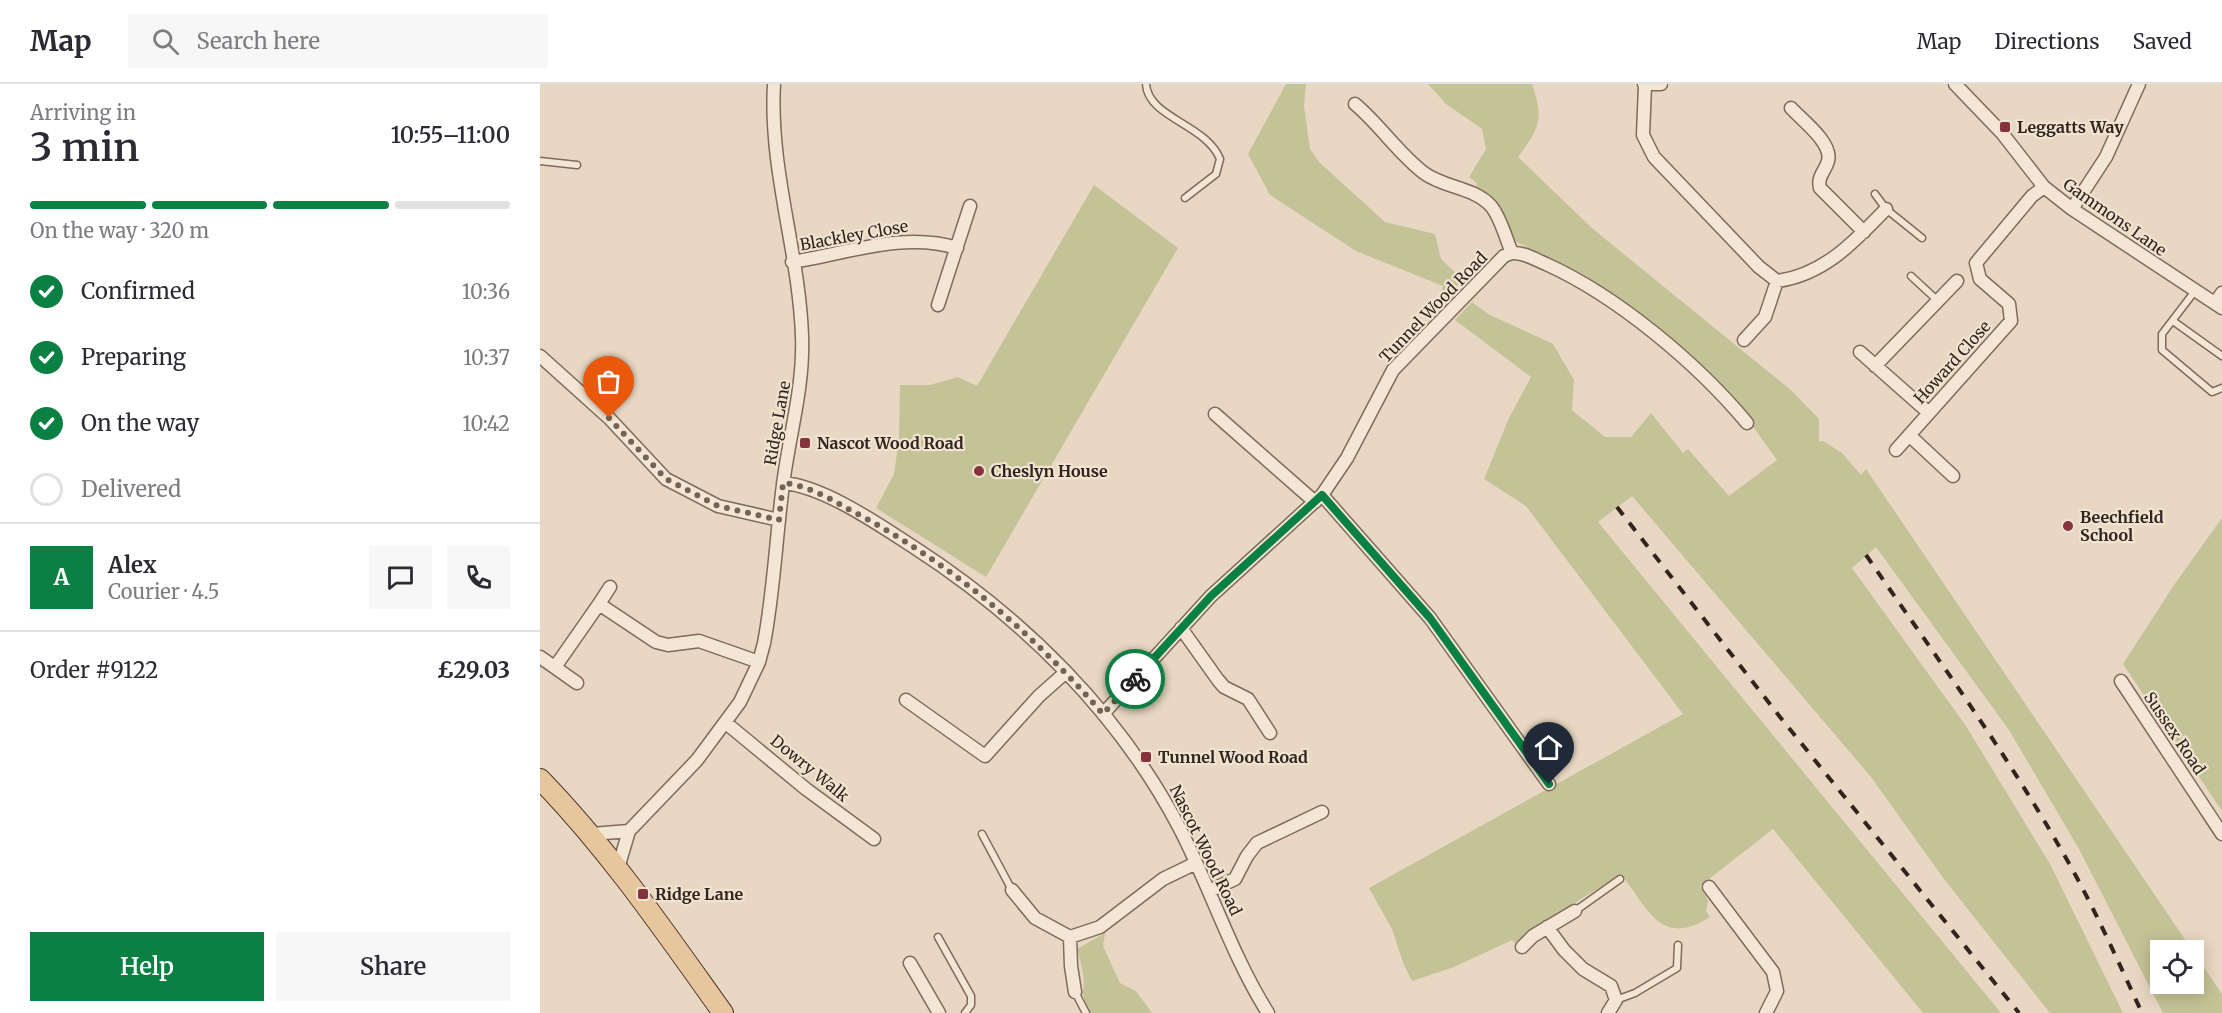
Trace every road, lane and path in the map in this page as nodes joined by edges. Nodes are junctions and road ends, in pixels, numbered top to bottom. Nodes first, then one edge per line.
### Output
1 (774, 84) edge
2 (1146, 84) edge
3 (1661, 84) edge
4 (2139, 84) edge
5 (1645, 85) edge
6 (1958, 85) edge
7 (1355, 104) dead end
8 (1791, 108) dead end
9 (540, 161) edge
10 (578, 165) dead end
11 (2044, 187) junction
12 (1875, 194) dead end
13 (1185, 198) dead end
14 (970, 206) dead end
15 (1886, 209) junction
16 (2072, 210) junction
17 (1864, 232) junction
18 (1922, 238) dead end
19 (957, 248) junction
20 (1512, 253) junction
21 (792, 262) junction
22 (1911, 276) dead end
23 (1777, 281) junction
24 (1957, 281) dead end
25 (2195, 291) junction
26 (2222, 292) edge
27 (1938, 302) junction
28 (938, 304) dead end
29 (2218, 306) edge
30 (2173, 321) junction
31 (1744, 339) dead end
32 (1860, 352) dead end
33 (540, 356) edge
34 (2222, 356) edge
35 (1875, 366) junction
36 (2222, 388) edge
37 (1929, 413) junction
38 (1215, 414) dead end
39 (1747, 423) dead end
40 (1909, 435) junction
41 (1896, 450) dead end
42 (1953, 476) dead end
43 (783, 483) junction
44 (1319, 499) junction
45 (779, 520) junction
46 (610, 587) dead end
47 (599, 604) junction
48 (1181, 628) junction
49 (540, 657) edge
50 (759, 662) junction
51 (555, 668) junction
52 (1066, 672) junction
53 (2121, 681) dead end
54 (577, 683) dead end
55 (906, 700) dead end
56 (1103, 714) junction
57 (726, 723) junction
58 (1270, 733) dead end
59 (540, 779) edge
60 (1549, 784) dead end
61 (1322, 812) dead end
62 (629, 831) junction
63 (592, 834) junction
64 (982, 834) dead end
65 (2222, 834) edge
66 (874, 839) dead end
67 (1196, 863) junction
68 (618, 868) junction
69 (1620, 879) dead end
70 (1709, 887) dead end
71 (1012, 890) joint
72 (1209, 891) junction
73 (1575, 910) joint
74 (1547, 927) junction
75 (938, 937) dead end
76 (1070, 937) junction
77 (1678, 945) dead end
78 (1522, 947) dead end
79 (909, 963) dead end
80 (1076, 992) joint
81 (1616, 1000) junction
82 (723, 1013) edge
83 (939, 1013) edge
84 (965, 1013) edge
85 (1086, 1013) edge
86 (1268, 1013) edge
87 (1608, 1013) edge
88 (1766, 1013) edge

1 - 21 street, Ridge Lane
2 - 13 lane
3 - 5 street
4 - 16 street
5 - 23 street
6 - 11 street, Gammons Lane
7 - 20 street
8 - 17 street
9 - 10 lane
11 - 16 street, Gammons Lane
11 - 37 street, Howard Close
12 - 15 lane
14 - 19 street
15 - 17 street
15 - 18 lane
16 - 25 street, Gammons Lane
17 - 23 street
19 - 21 street, Blackley Close
19 - 28 street
20 - 39 street
20 - 44 street, Tunnel Wood Road
21 - 43 street, Ridge Lane
22 - 27 lane
23 - 31 street
24 - 27 street
25 - 29 street, Gammons Lane
25 - 30 lane
26 - 29 street
27 - 35 street
30 - 34 lane
30 - 36 lane
32 - 35 street
33 - 45 street
35 - 37 street
37 - 40 street, Howard Close
38 - 44 street
40 - 41 street, Howard Close
40 - 42 street
43 - 45 street, Ridge Lane
43 - 52 street, Nascot Wood Road
44 - 48 street, Tunnel Wood Road
44 - 60 street
45 - 50 street, Ridge Lane
46 - 47 street
47 - 50 street
47 - 51 street
48 - 56 street, Tunnel Wood Road
48 - 58 street
49 - 51 street
50 - 57 street, Ridge Lane
51 - 54 street
52 - 55 street
52 - 56 street, Nascot Wood Road
53 - 65 street, Sussex Road
56 - 67 street, Nascot Wood Road
57 - 62 street, Ridge Lane
57 - 66 street, Dowry Walk
59 - 63 main road
61 - 72 street
62 - 63 street
62 - 68 street, Ridge Lane
63 - 68 main road
64 - 71 lane
67 - 72 street, Nascot Wood Road
67 - 76 street
68 - 82 main road
69 - 73 lane
70 - 88 street
71 - 76 street
72 - 86 street, Nascot Wood Road
73 - 74 street
74 - 78 street
74 - 81 street
75 - 84 lane
76 - 80 street
77 - 81 lane
79 - 83 street
80 - 85 lane
81 - 87 street

